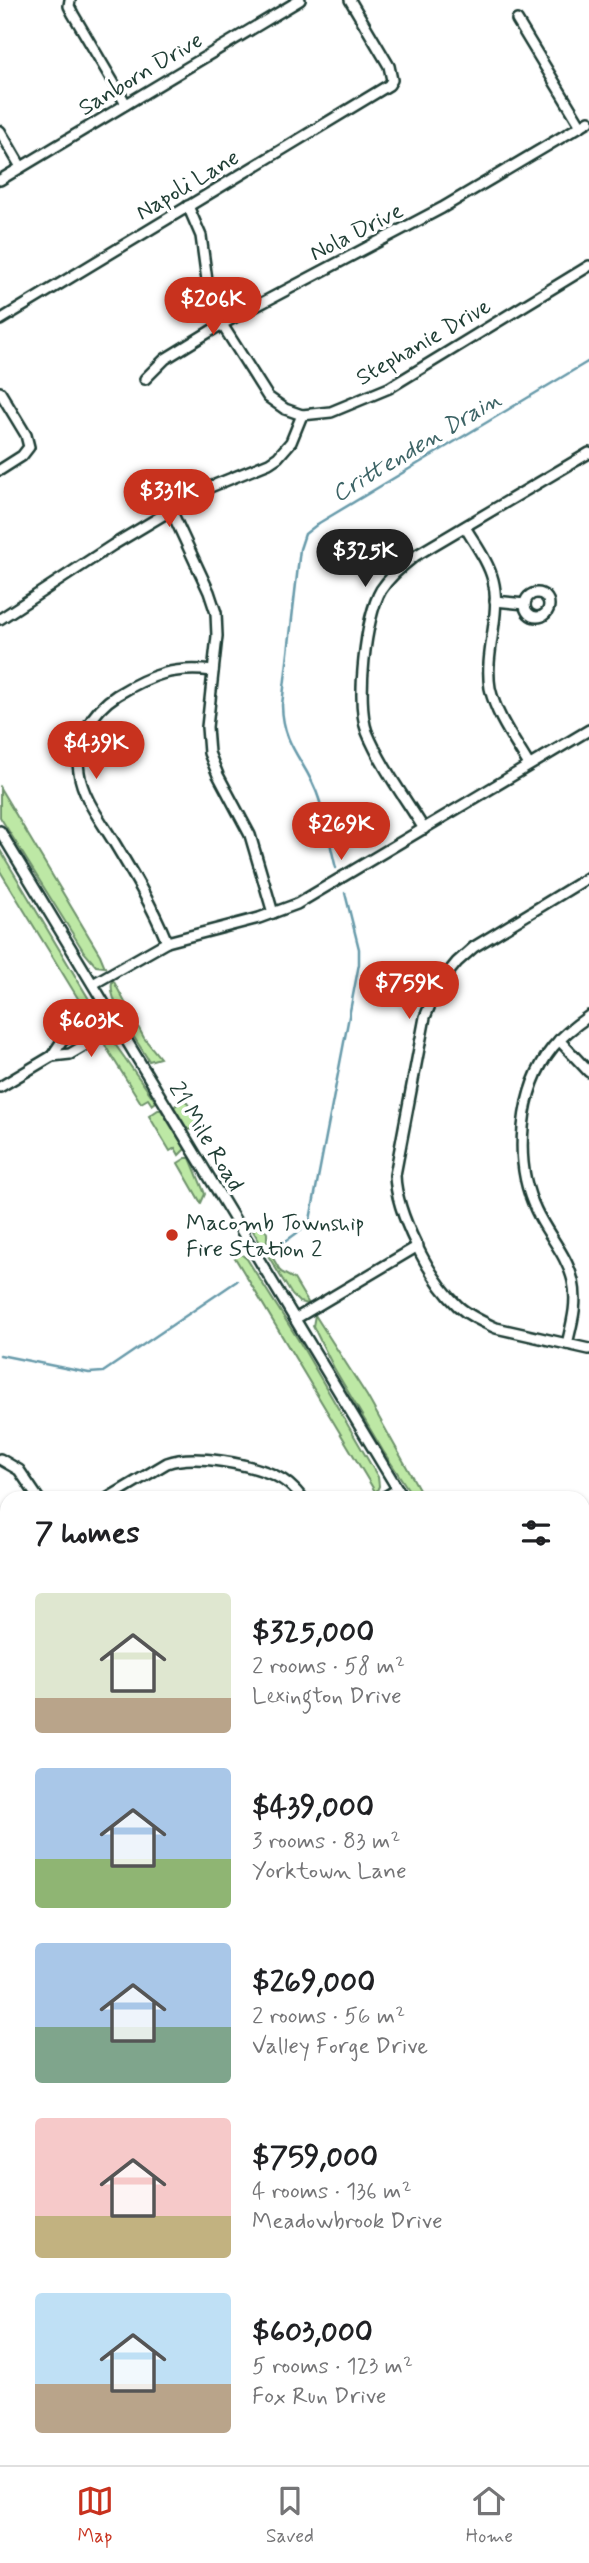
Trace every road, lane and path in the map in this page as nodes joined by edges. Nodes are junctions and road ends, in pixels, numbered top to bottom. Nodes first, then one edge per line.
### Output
1 (70, 0) edge
2 (300, 0) edge
3 (350, 0) edge
4 (517, 20) dead end
5 (126, 104) junction
6 (585, 124) edge
7 (0, 131) edge
8 (22, 167) junction
9 (0, 180) edge
10 (188, 206) junction
11 (589, 266) edge
12 (0, 320) edge
13 (222, 324) junction
14 (145, 379) dead end
15 (0, 392) edge
16 (302, 415) junction
17 (589, 453) edge
18 (0, 470) edge
19 (171, 510) junction
20 (465, 527) junction
21 (495, 601) junction
22 (525, 604) dead end
23 (0, 619) edge
24 (213, 671) junction
25 (589, 730) edge
26 (529, 765) junction
27 (424, 829) junction
28 (0, 831) edge
29 (589, 877) edge
30 (273, 913) junction
31 (167, 942) junction
32 (93, 984) junction
33 (110, 1013) junction
34 (589, 1016) edge
35 (118, 1026) junction
36 (559, 1040) junction
37 (52, 1056) junction
38 (589, 1072) edge
39 (0, 1087) edge
40 (418, 1246) junction
41 (295, 1319) junction
42 (567, 1344) junction
43 (589, 1349) edge
44 (0, 1459) edge
45 (33, 1491) edge
46 (120, 1491) edge
47 (296, 1491) edge
48 (398, 1491) edge

1 - 5 street
2 - 5 street, Sanborn Drive
3 - 10 street, Napoli Lane
4 - 6 street
5 - 8 street, Sanborn Drive
6 - 13 street, Nola Drive
7 - 8 street
8 - 9 street, Sanborn Drive
10 - 12 street, Napoli Lane
10 - 13 street
11 - 16 street, Stephanie Drive
13 - 14 street, Nola Drive
13 - 16 street
15 - 18 street
16 - 19 street
17 - 20 street
19 - 23 street
19 - 24 street
20 - 21 street
20 - 27 street
21 - 22 street
21 - 26 street
24 - 30 street
24 - 31 street
25 - 26 street
26 - 27 street
27 - 30 street
28 - 32 street, 21 Mile Road
29 - 40 street
30 - 31 street
31 - 32 street
32 - 33 street, 21 Mile Road
33 - 35 street, 21 Mile Road
33 - 37 street
34 - 36 street
35 - 37 street
35 - 41 street, 21 Mile Road
36 - 38 street
36 - 42 street
37 - 39 street
40 - 41 street
40 - 42 street
41 - 48 street, 21 Mile Road
42 - 43 street
44 - 45 street
46 - 47 street

